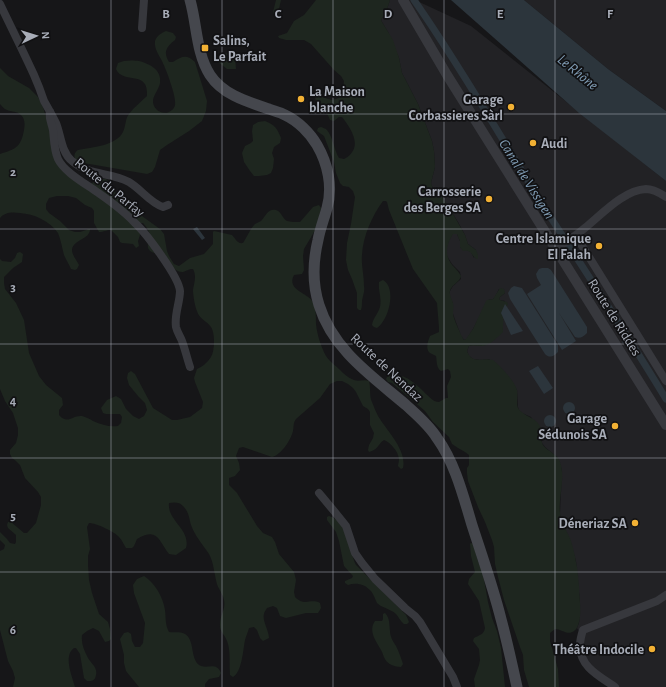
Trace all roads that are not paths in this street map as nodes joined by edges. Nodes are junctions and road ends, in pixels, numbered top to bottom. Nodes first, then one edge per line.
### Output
1 (144, 0) edge
2 (190, 0) edge
3 (403, 0) edge
4 (0, 4) edge
5 (142, 28) dead end
6 (50, 112) junction
7 (666, 197) edge
8 (168, 205) dead end
9 (576, 236) junction
10 (556, 249) junction
11 (190, 367) dead end
12 (666, 380) edge
13 (666, 425) edge
14 (320, 493) dead end
15 (666, 595) edge
16 (457, 687) edge
17 (517, 687) edge
18 (615, 687) edge

1 - 5 street
2 - 17 main road, Route de Nendaz
3 - 10 street, Route de Riddes
4 - 6 street
6 - 8 street
6 - 11 street, Route du Parfay
7 - 9 street
9 - 10 street
9 - 12 street
10 - 13 street, Route de Riddes
14 - 16 street
15 - 18 street

